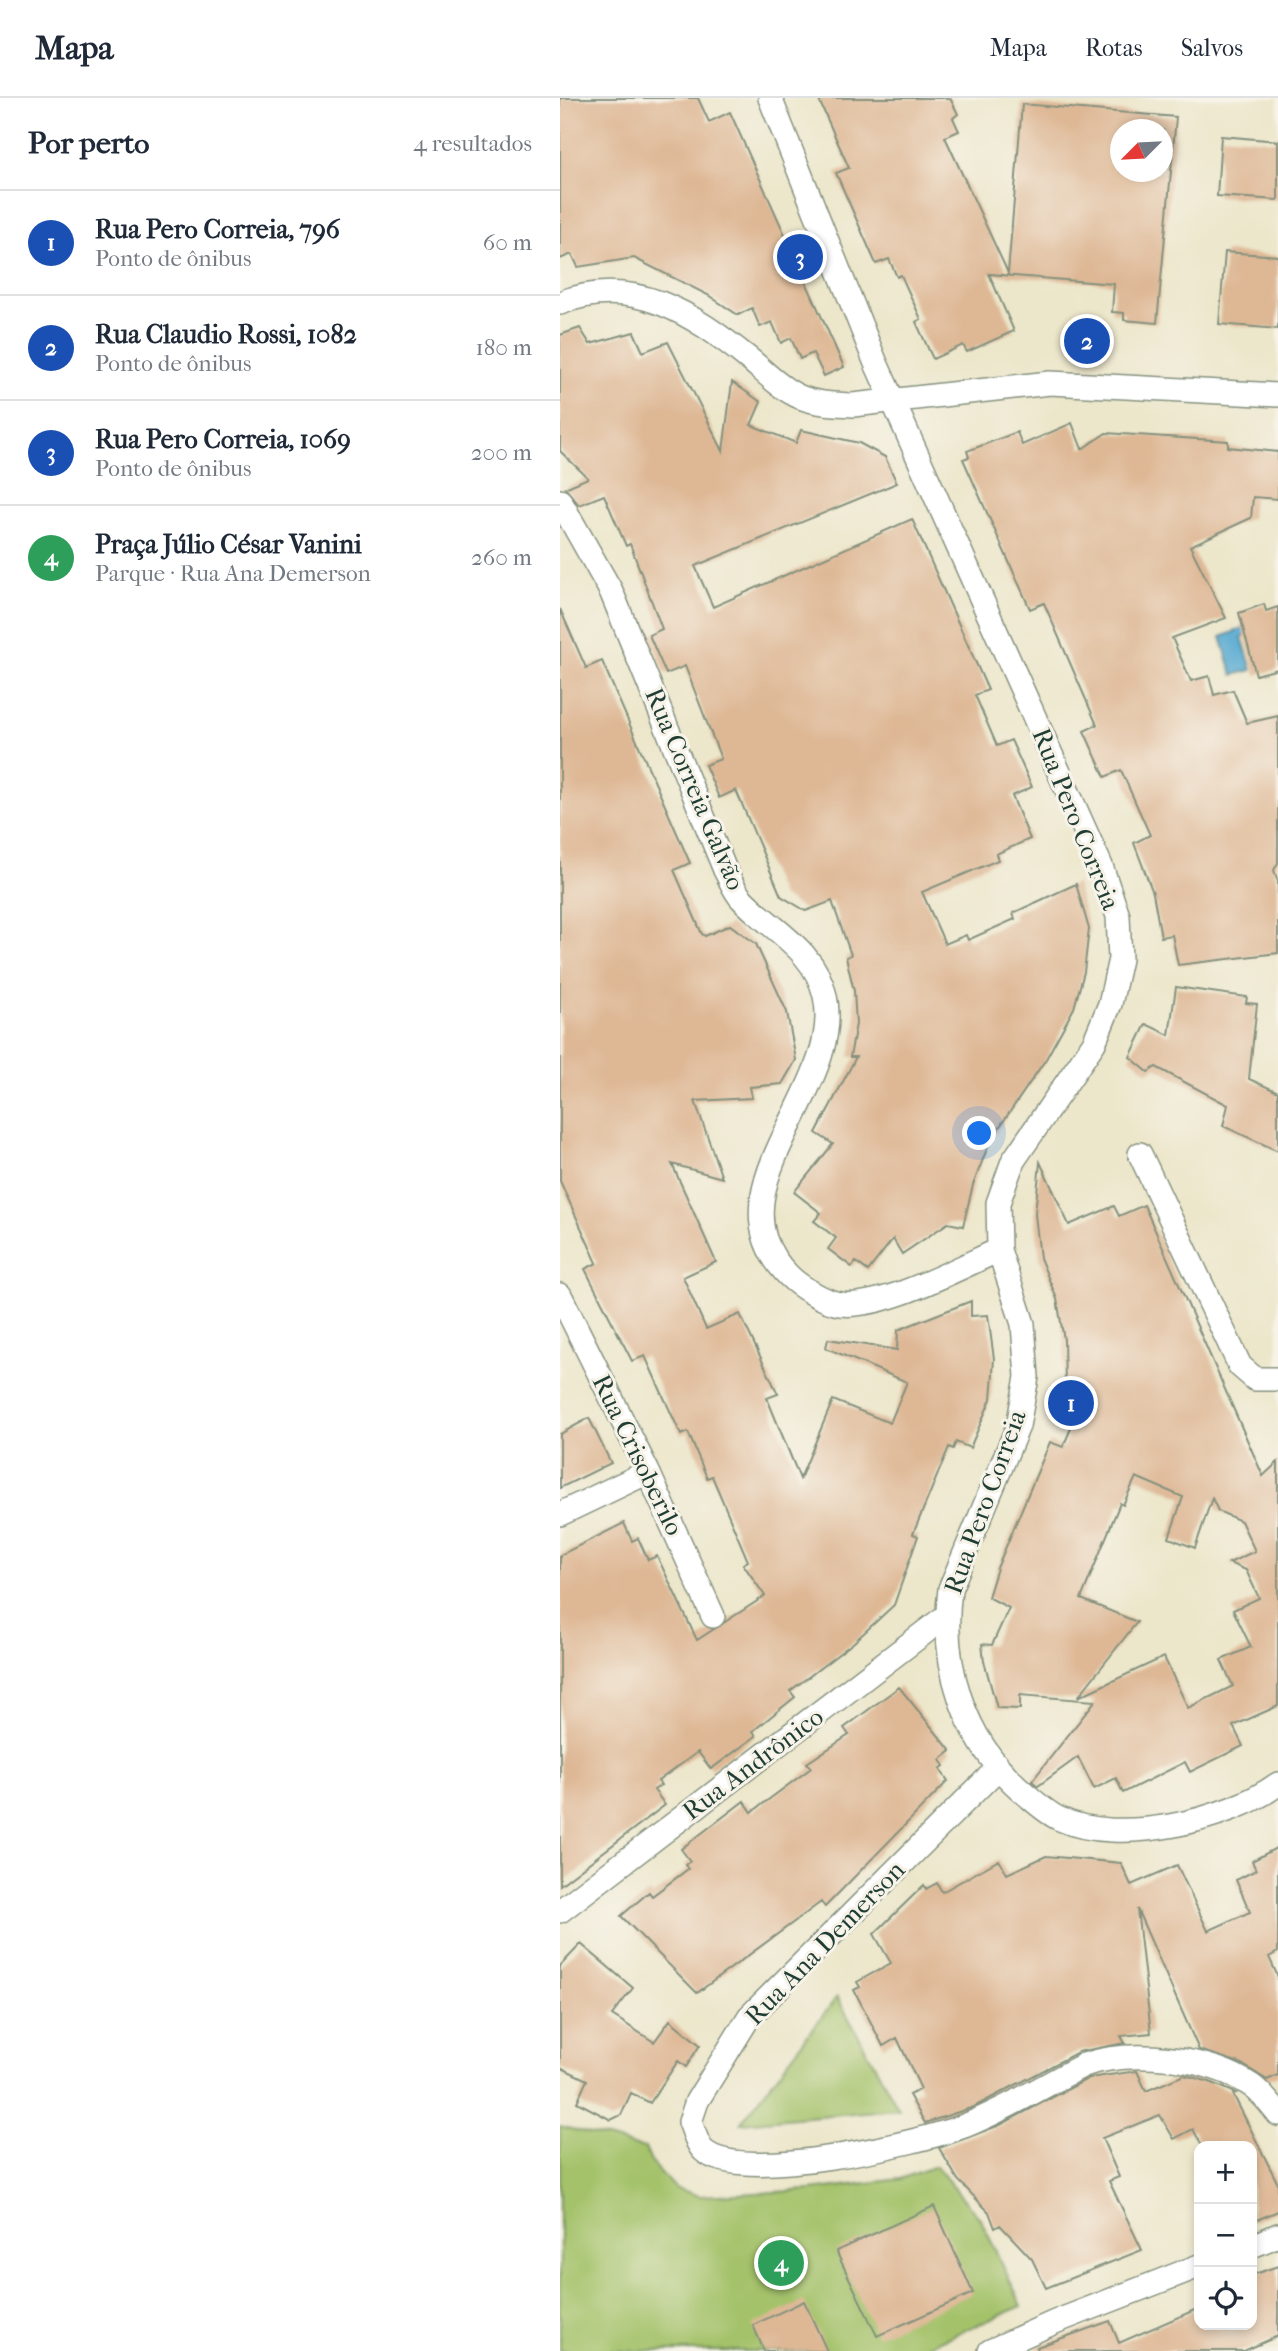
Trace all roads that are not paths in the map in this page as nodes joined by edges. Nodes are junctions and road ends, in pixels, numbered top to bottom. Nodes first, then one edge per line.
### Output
1 (770, 98) edge
2 (560, 303) edge
3 (1278, 395) edge
4 (892, 400) junction
5 (560, 501) edge
6 (1140, 1154) dead end
7 (999, 1250) junction
8 (560, 1295) edge
9 (1278, 1379) edge
10 (648, 1472) junction
11 (560, 1514) edge
12 (713, 1616) dead end
13 (946, 1616) junction
14 (997, 1769) junction
15 (1278, 1784) edge
16 (560, 1911) edge
17 (1278, 2114) edge
18 (1278, 2235) edge
19 (1257, 2244) edge
20 (1196, 2267) edge
21 (990, 2351) edge

1 - 4 street, Rua Pero Correia
2 - 4 street
3 - 4 street
4 - 7 street, Rua Pero Correia
5 - 7 street, Rua Correia Galvão
6 - 9 street
7 - 13 street, Rua Pero Correia
8 - 10 street, Rua Crisoberilo
10 - 11 street
10 - 12 street, Rua Crisoberilo
13 - 14 street, Rua Pero Correia
13 - 16 street, Rua Andrônico
14 - 15 street, Rua Pero Correia
14 - 17 street, Rua Ana Demerson
18 - 19 street
20 - 21 street

